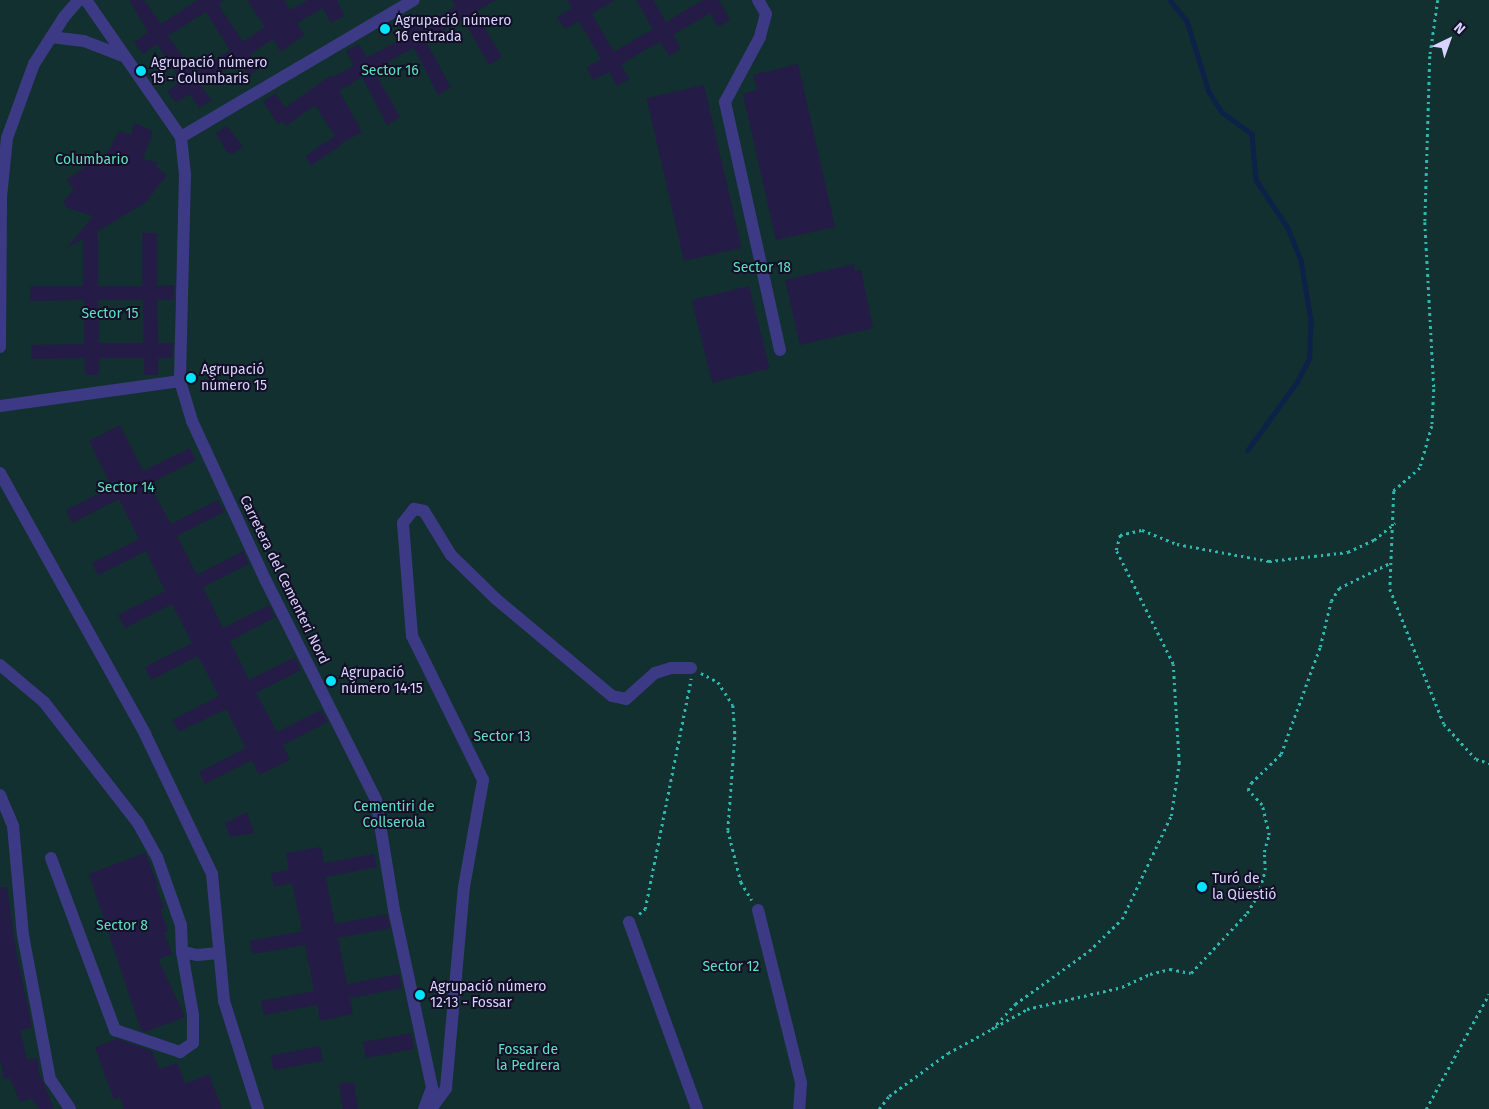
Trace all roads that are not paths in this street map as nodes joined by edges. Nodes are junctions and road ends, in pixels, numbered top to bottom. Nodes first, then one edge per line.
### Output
1 (79, 0) edge
2 (86, 0) edge
3 (414, 0) edge
4 (758, 0) edge
5 (52, 37) junction
6 (121, 55) junction
7 (181, 137) junction
8 (0, 347) edge
9 (780, 350) dead end
10 (180, 381) junction
11 (0, 406) edge
12 (0, 473) edge
13 (0, 665) edge
14 (691, 668) road end
15 (0, 795) edge
16 (51, 858) dead end
17 (758, 910) road end
18 (629, 922) road end
19 (182, 952) junction
20 (219, 953) junction
21 (70, 1109) edge
22 (258, 1109) edge
23 (424, 1109) edge
24 (431, 1109) edge
25 (697, 1109) edge
26 (798, 1109) edge

1 - 5 street
2 - 6 street
3 - 7 street
4 - 9 street
5 - 6 street
5 - 8 street
6 - 7 street
7 - 10 street, Carretera del Cementeri Nord
10 - 11 street
10 - 23 street, Carretera del Cementeri Nord
12 - 20 street
13 - 19 street
14 - 24 street
15 - 21 street
16 - 19 street
17 - 26 street
18 - 25 street
19 - 20 street
20 - 22 street

